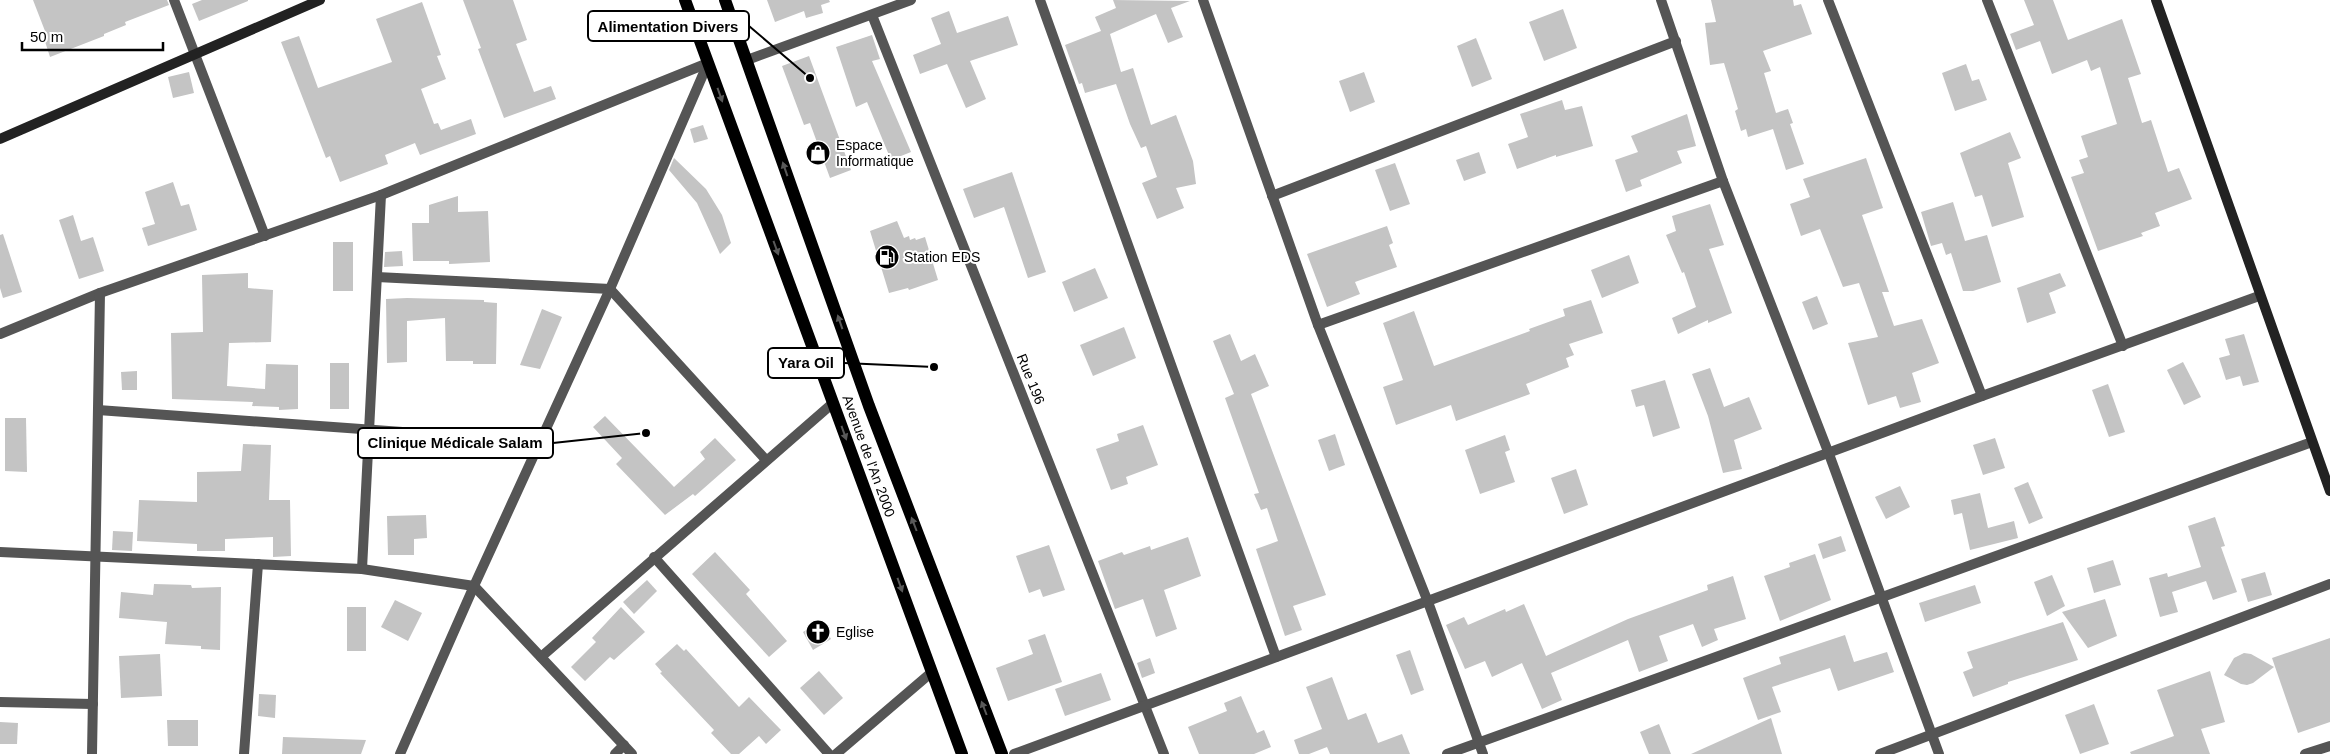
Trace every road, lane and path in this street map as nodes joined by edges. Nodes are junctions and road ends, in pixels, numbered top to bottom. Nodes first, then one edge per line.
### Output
1 (174, 0) edge
2 (320, 0) edge
3 (685, 0) edge
4 (725, 0) edge
5 (911, 0) edge
6 (1040, 0) edge
7 (1203, 0) edge
8 (1661, 0) edge
9 (1828, 0) edge
10 (1987, 0) edge
11 (2156, 0) edge
12 (872, 15) junction
13 (1676, 41) junction
14 (195, 54) junction
15 (747, 60) junction
16 (708, 63) junction
17 (0, 139) edge
18 (1723, 181) junction
19 (381, 195) junction
20 (1272, 196) junction
21 (264, 236) junction
22 (377, 276) junction
23 (610, 289) junction
24 (100, 293) junction
25 (2260, 296) junction
26 (1318, 326) junction
27 (0, 334) edge
28 (2123, 346) junction
29 (1982, 396) junction
30 (833, 403) junction
31 (98, 410) junction
32 (369, 430) junction
33 (540, 442) junction
34 (2312, 442) junction
35 (1830, 454) junction
36 (766, 460) junction
37 (2330, 491) edge
38 (0, 552) edge
39 (95, 556) junction
40 (654, 558) junction
41 (258, 564) junction
42 (362, 569) junction
43 (2330, 584) edge
44 (474, 586) junction
45 (1881, 597) junction
46 (1428, 602) junction
47 (541, 657) junction
48 (1276, 657) junction
49 (932, 672) junction
50 (0, 702) edge
51 (92, 704) junction
52 (1145, 706) junction
53 (1932, 735) junction
54 (1479, 742) junction
55 (624, 745) junction
56 (2330, 746) edge
57 (92, 754) edge
58 (244, 754) edge
59 (400, 754) edge
60 (615, 754) edge
61 (632, 754) edge
62 (829, 754) edge
63 (836, 754) edge
64 (962, 754) edge
65 (1002, 754) edge
66 (1014, 754) edge
67 (1164, 754) edge
68 (1447, 754) edge
69 (1483, 754) edge
70 (1880, 754) edge
71 (1938, 754) edge
72 (2305, 754) edge

1 - 14 street
2 - 14 street
3 - 16 main road, Avenue de l'An 2000
4 - 15 main road, Avenue de l'An 2000
5 - 12 street
6 - 48 street
7 - 20 street
8 - 13 street
9 - 29 street
10 - 28 street
11 - 25 street
12 - 15 street
12 - 52 street, Rue 196
13 - 18 street
13 - 20 street
14 - 17 street
14 - 21 street
65 -> 15 main road, Avenue de l'An 2000
16 - 19 street
16 - 23 street
16 -> 30 main road, Avenue de l'An 2000
18 - 26 street
18 - 35 street
19 - 21 street
19 - 22 street
20 - 26 street
21 - 24 street
22 - 23 street
22 - 32 street
23 - 33 street
23 - 36 street
24 - 27 street
24 - 31 street
25 - 28 street
25 - 34 street
26 - 46 street
28 - 29 street
29 - 35 street
30 - 36 street
30 -> 49 main road, Avenue de l'An 2000
31 - 32 street
31 - 39 street
32 - 33 street
32 - 42 street
33 - 44 street
34 - 37 street
34 - 45 street
35 - 45 street
35 - 46 street
36 - 40 street
38 - 39 street
39 - 41 street
39 - 51 street
40 - 47 street
40 - 62 street
41 - 42 street
41 - 58 street
42 - 44 street
43 - 53 street
44 - 47 street
44 - 59 street
45 - 53 street
45 - 54 street
46 - 48 street
46 - 54 street
47 - 55 street
48 - 52 street
49 - 63 street
49 - 64 main road, Avenue de l'An 2000
50 - 51 street
51 - 57 street
52 - 66 street
52 - 67 street, Rue 196
53 - 70 street
53 - 71 street
54 - 68 street
54 - 69 street
55 - 60 street
55 - 61 street
56 - 72 street

